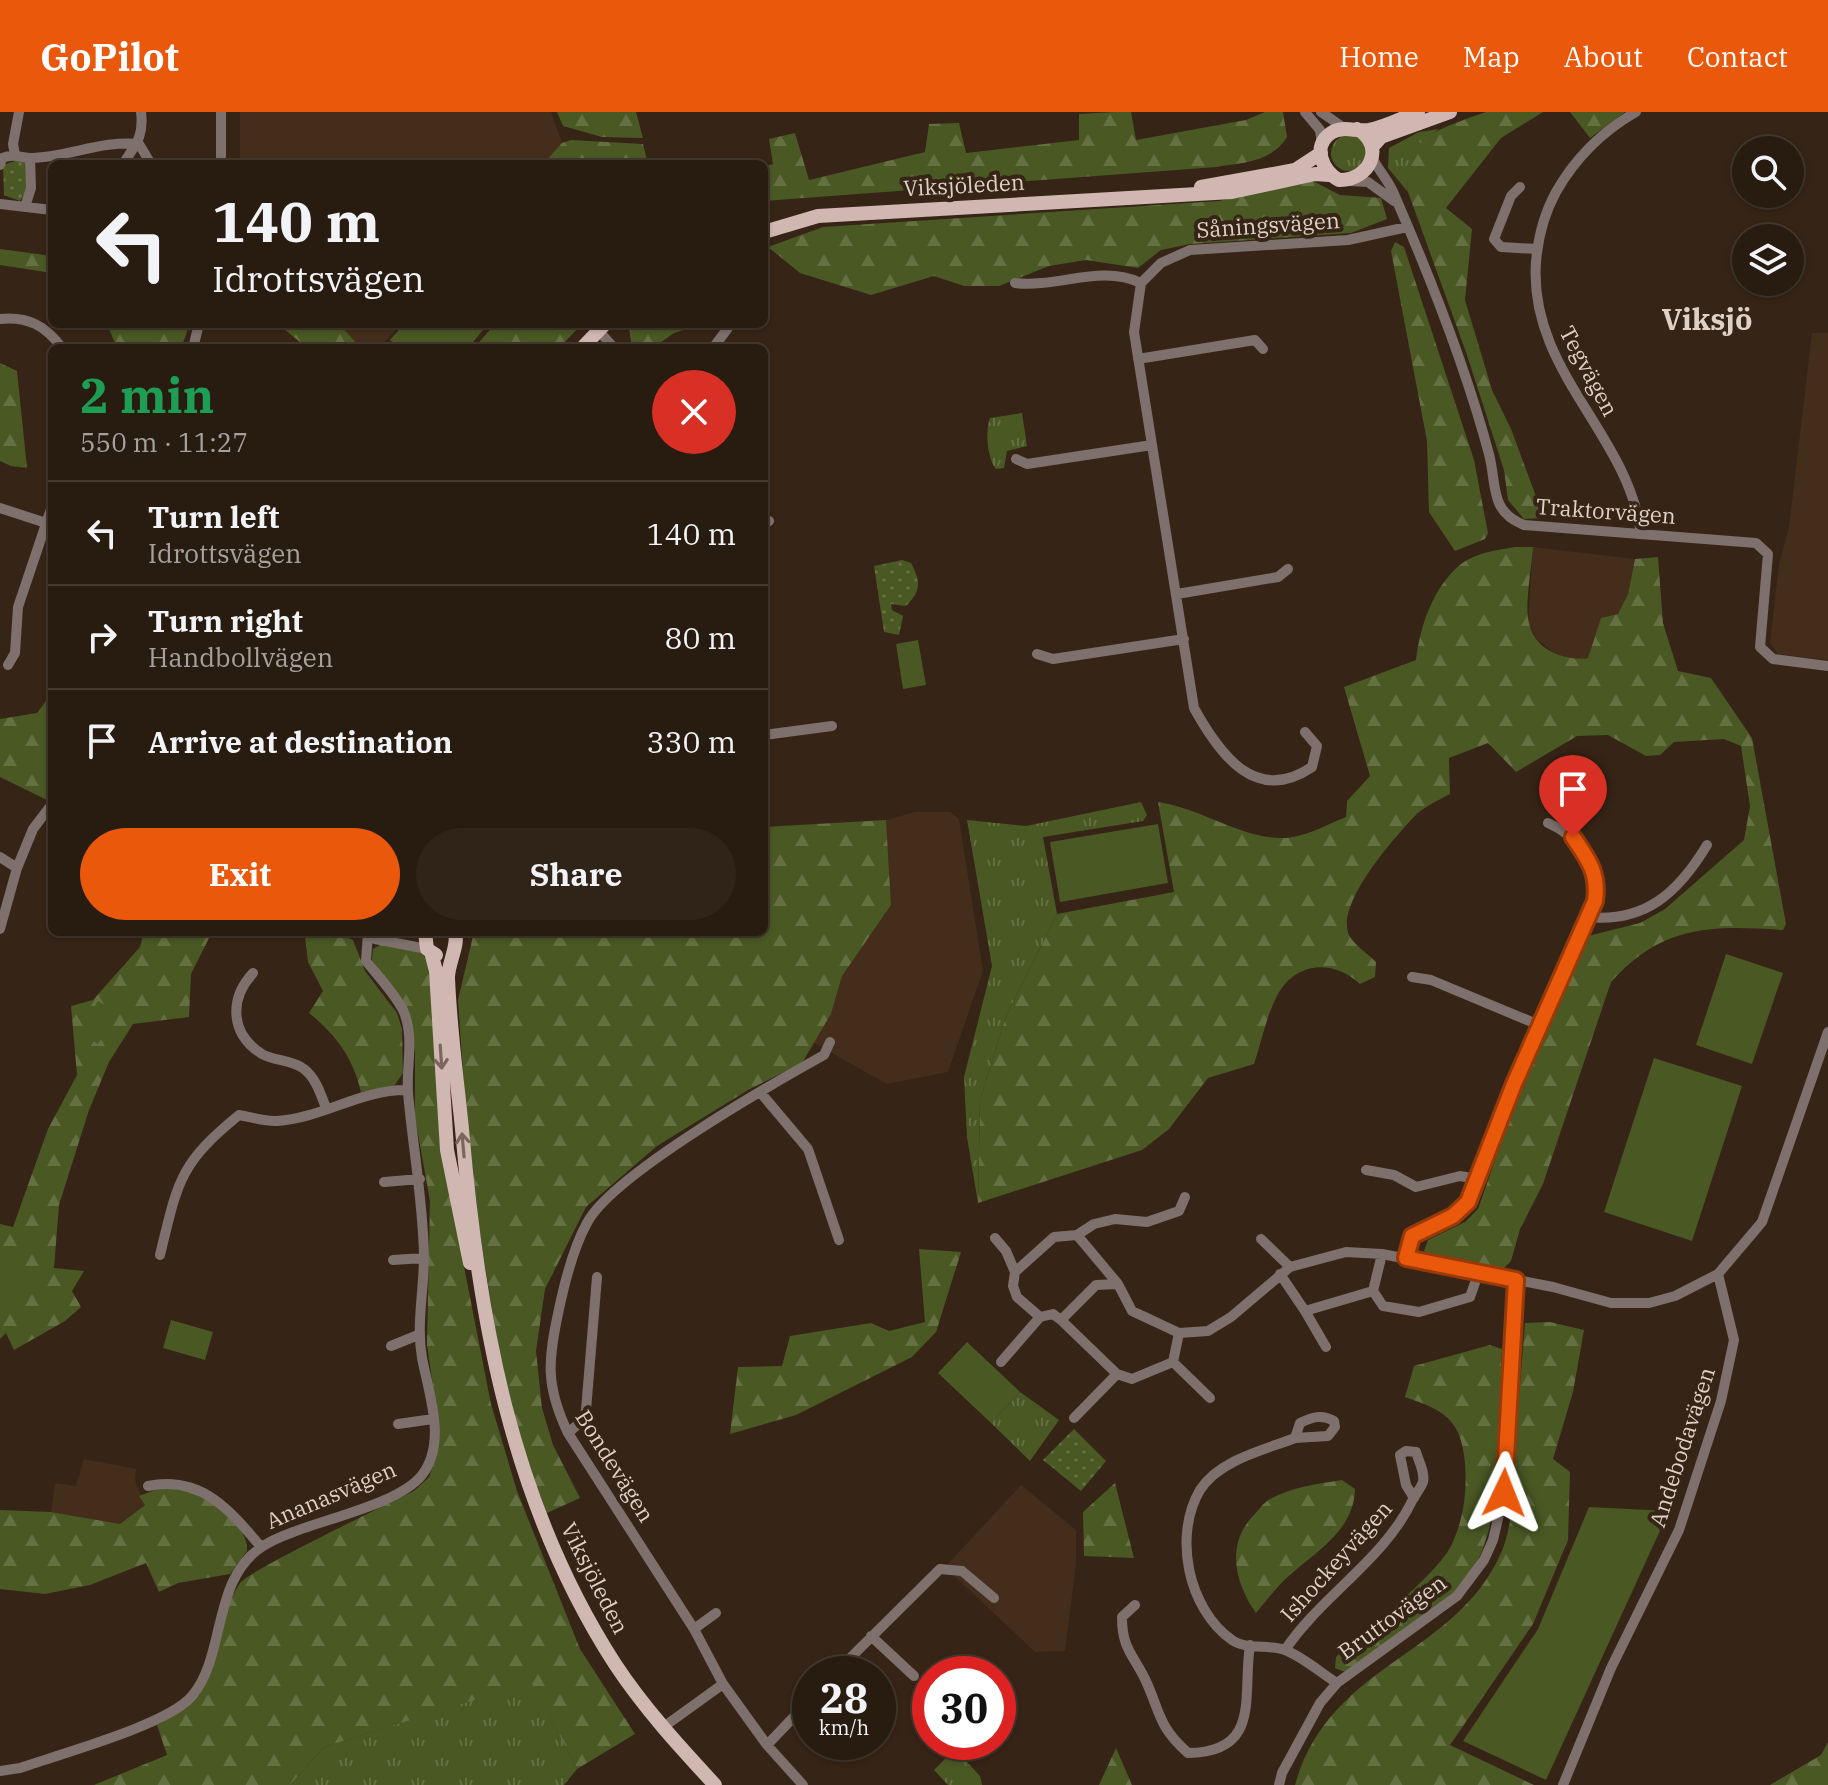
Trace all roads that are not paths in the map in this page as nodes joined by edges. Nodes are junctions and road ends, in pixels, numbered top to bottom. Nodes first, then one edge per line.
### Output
1 (19, 112) edge
2 (141, 112) edge
3 (221, 112) edge
4 (1305, 112) edge
5 (1321, 112) edge
6 (1418, 112) edge
7 (1450, 112) edge
8 (1636, 112) edge
9 (1350, 129) junction
10 (139, 144) junction
11 (1322, 149) junction
12 (1372, 152) junction
13 (15, 155) junction
14 (30, 158) junction
15 (126, 160) edge
16 (149, 160) edge
17 (221, 160) edge
18 (0, 165) edge
19 (1329, 175) junction
20 (1350, 181) junction
21 (1520, 187) dead end
22 (1169, 194) junction
23 (0, 204) edge
24 (1398, 205) junction
25 (25, 207) junction
26 (48, 210) edge
27 (1407, 227) junction
28 (768, 231) edge
29 (1537, 249) junction
30 (1015, 283) dead end
31 (1141, 283) junction
32 (0, 319) edge
33 (601, 328) edge
34 (728, 328) dead end
35 (59, 344) edge
36 (586, 344) edge
37 (716, 344) edge
38 (1263, 349) dead end
39 (1138, 359) junction
40 (1152, 445) junction
41 (1016, 459) dead end
42 (0, 508) edge
43 (48, 517) edge
44 (46, 523) junction
45 (1641, 534) junction
46 (1288, 569) dead end
47 (1177, 594) junction
48 (1184, 639) junction
49 (1037, 654) dead end
50 (8, 665) dead end
51 (1828, 666) edge
52 (832, 726) dead end
53 (1305, 732) dead end
54 (768, 734) edge
55 (48, 809) edge
56 (1548, 823) dead end
57 (1707, 845) dead end
58 (0, 857) edge
59 (17, 868) junction
60 (1587, 917) junction
61 (0, 929) edge
62 (368, 936) edge
63 (372, 936) edge
64 (426, 936) edge
65 (456, 936) edge
66 (429, 950) junction
67 (452, 951) junction
68 (253, 973) dead end
69 (1412, 977) dead end
70 (1539, 1025) junction
71 (1828, 1032) edge
72 (830, 1042) dead end
73 (408, 1090) junction
74 (760, 1092) junction
75 (326, 1108) junction
76 (1366, 1170) dead end
77 (420, 1179) junction
78 (1477, 1179) junction
79 (384, 1182) dead end
80 (1185, 1197) dead end
81 (1077, 1235) junction
82 (995, 1238) dead end
83 (1261, 1239) dead end
84 (839, 1240) dead end
85 (1382, 1254) junction
86 (160, 1255) dead end
87 (424, 1258) junction
88 (1406, 1258) junction
89 (393, 1260) dead end
90 (1290, 1267) junction
91 (1015, 1272) junction
92 (1280, 1274) junction
93 (1478, 1274) junction
94 (1718, 1274) junction
95 (597, 1277) dead end
96 (1516, 1280) junction
97 (1118, 1284) junction
98 (1373, 1291) junction
99 (1305, 1311) junction
100 (1040, 1317) junction
101 (1061, 1320) junction
102 (1179, 1333) junction
103 (418, 1335) junction
104 (391, 1346) dead end
105 (1326, 1347) dead end
106 (493, 1360) junction
107 (1001, 1362) dead end
108 (1173, 1362) junction
109 (1117, 1374) junction
110 (1210, 1398) dead end
111 (1074, 1418) dead end
112 (433, 1419) junction
113 (398, 1424) dead end
114 (568, 1433) junction
115 (1295, 1438) dead end
116 (148, 1486) dead end
117 (1414, 1498) dead end
118 (261, 1547) junction
119 (994, 1598) dead end
120 (1135, 1605) dead end
121 (716, 1613) dead end
122 (694, 1629) junction
123 (871, 1636) junction
124 (1250, 1645) junction
125 (1285, 1650) junction
126 (852, 1656) edge
127 (912, 1674) edge
128 (1337, 1683) junction
129 (723, 1684) junction
130 (792, 1719) edge
131 (662, 1728) junction
132 (767, 1745) junction
133 (0, 1771) edge
134 (715, 1785) edge
135 (803, 1785) edge
136 (1279, 1785) edge
137 (1563, 1785) edge

1 - 13 street
2 - 10 street
3 - 17 street
4 - 11 street
5 - 9 street
6 - 9 main road
7 - 12 main road
8 - 29 street, Tegvägen
9 - 11 main road
9 - 12 main road
10 - 14 street
10 - 15 street
10 - 16 street
11 - 19 main road
11 - 22 main road, Viksjöleden
12 - 20 main road
12 - 24 street, Traktorvägen
13 - 14 street
13 - 18 street
14 - 25 street
19 - 20 main road
19 - 22 main road, Viksjöleden
20 - 24 street
21 - 29 street
22 - 28 main road, Viksjöleden
23 - 25 street
24 - 27 street, Traktorvägen
25 - 26 street
27 - 31 street, Såningsvägen
27 - 45 street, Traktorvägen
29 - 45 street, Tegvägen
30 - 31 street
31 - 39 street
32 - 35 street
33 - 36 main road
34 - 37 street
38 - 39 street
39 - 40 street
40 - 41 street
40 - 47 street
42 - 44 street
43 - 44 street
44 - 50 street
45 - 51 street, Traktorvägen
46 - 47 street
47 - 48 street
48 - 49 street
48 - 53 street
52 - 54 street
55 - 59 street
56 - 60 street
57 - 60 street
58 - 59 street
59 - 61 street
60 - 70 street
62 - 73 street, Ananasvägen
63 - 66 street
64 - 66 main road, Viksjöleden
65 - 67 main road, Viksjöleden
66 - 67 main road
66 -> 106 main road, Viksjöleden
106 -> 67 main road, Viksjöleden
68 - 75 street
69 - 70 street
70 - 78 street
71 - 94 street
72 - 74 street, Bondevägen
73 - 75 street
73 - 77 street, Ananasvägen
74 - 84 street
74 - 114 street, Bondevägen
75 - 86 street
76 - 78 street
77 - 79 street
77 - 87 street, Ananasvägen
78 - 88 street
80 - 81 street
81 - 91 street
81 - 97 street
82 - 91 street
83 - 90 street
85 - 88 street
85 - 90 street
85 - 98 street
87 - 89 street
87 - 103 street, Ananasvägen
88 - 93 street
90 - 92 street
91 - 100 street
92 - 99 street
92 - 102 street
93 - 96 street
93 - 98 street
94 - 96 street
94 - 137 street, Andebodavägen
95 - 114 street
96 - 128 street, Bruttovägen
97 - 101 street
97 - 102 street
98 - 99 street
99 - 105 street
100 - 101 street
100 - 107 street
101 - 109 street
102 - 108 street
103 - 104 street
103 - 112 street, Ananasvägen
106 - 131 main road, Viksjöleden
108 - 109 street
108 - 110 street
109 - 111 street
112 - 113 street
112 - 118 street, Ananasvägen
114 - 122 street, Bondevägen
115 - 124 street
116 - 118 street
117 - 125 street, Ishockeyvägen
118 - 133 street, Ananasvägen
119 - 123 street
120 - 124 street
121 - 122 street
122 - 129 street, Bondevägen
123 - 126 street
123 - 127 street
124 - 125 street
125 - 128 street
128 - 136 street, Bruttovägen
129 - 131 street
129 - 132 street, Bondevägen
130 - 132 street
131 - 134 main road, Viksjöleden
132 - 135 street, Bondevägen

